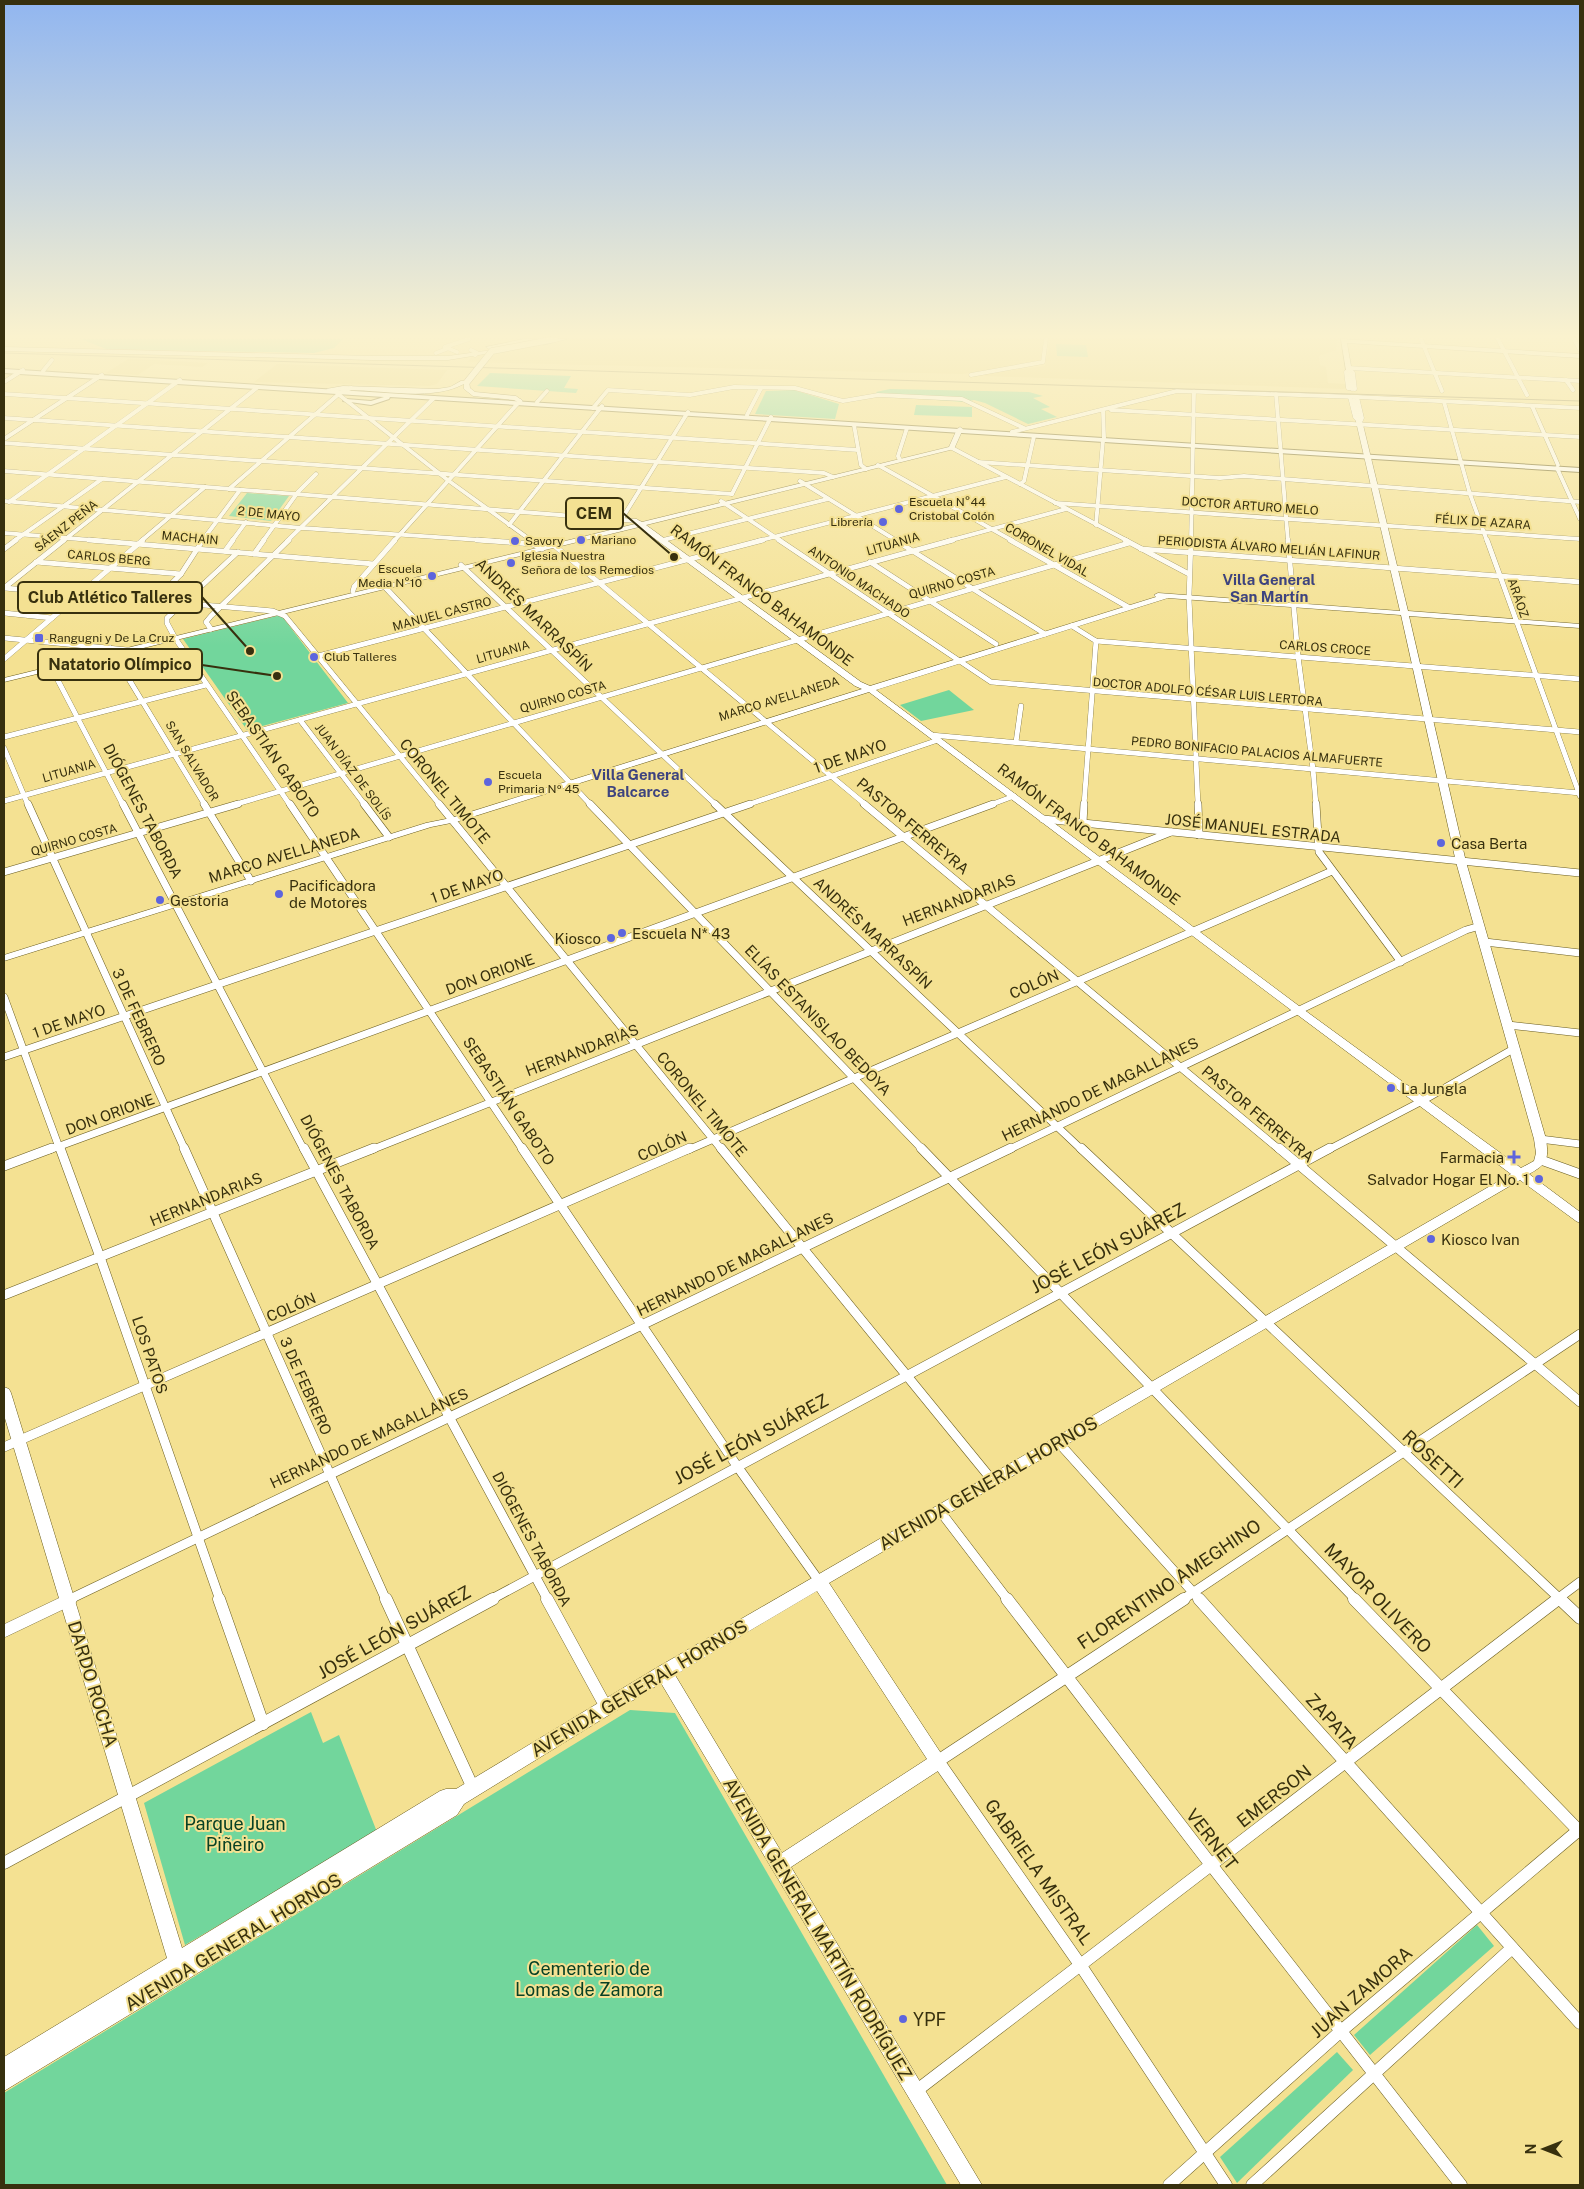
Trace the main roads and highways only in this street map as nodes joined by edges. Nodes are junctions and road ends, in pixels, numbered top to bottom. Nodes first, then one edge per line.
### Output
1 (1143, 441) edge
2 (1580, 468) edge

1 - 2 main road

